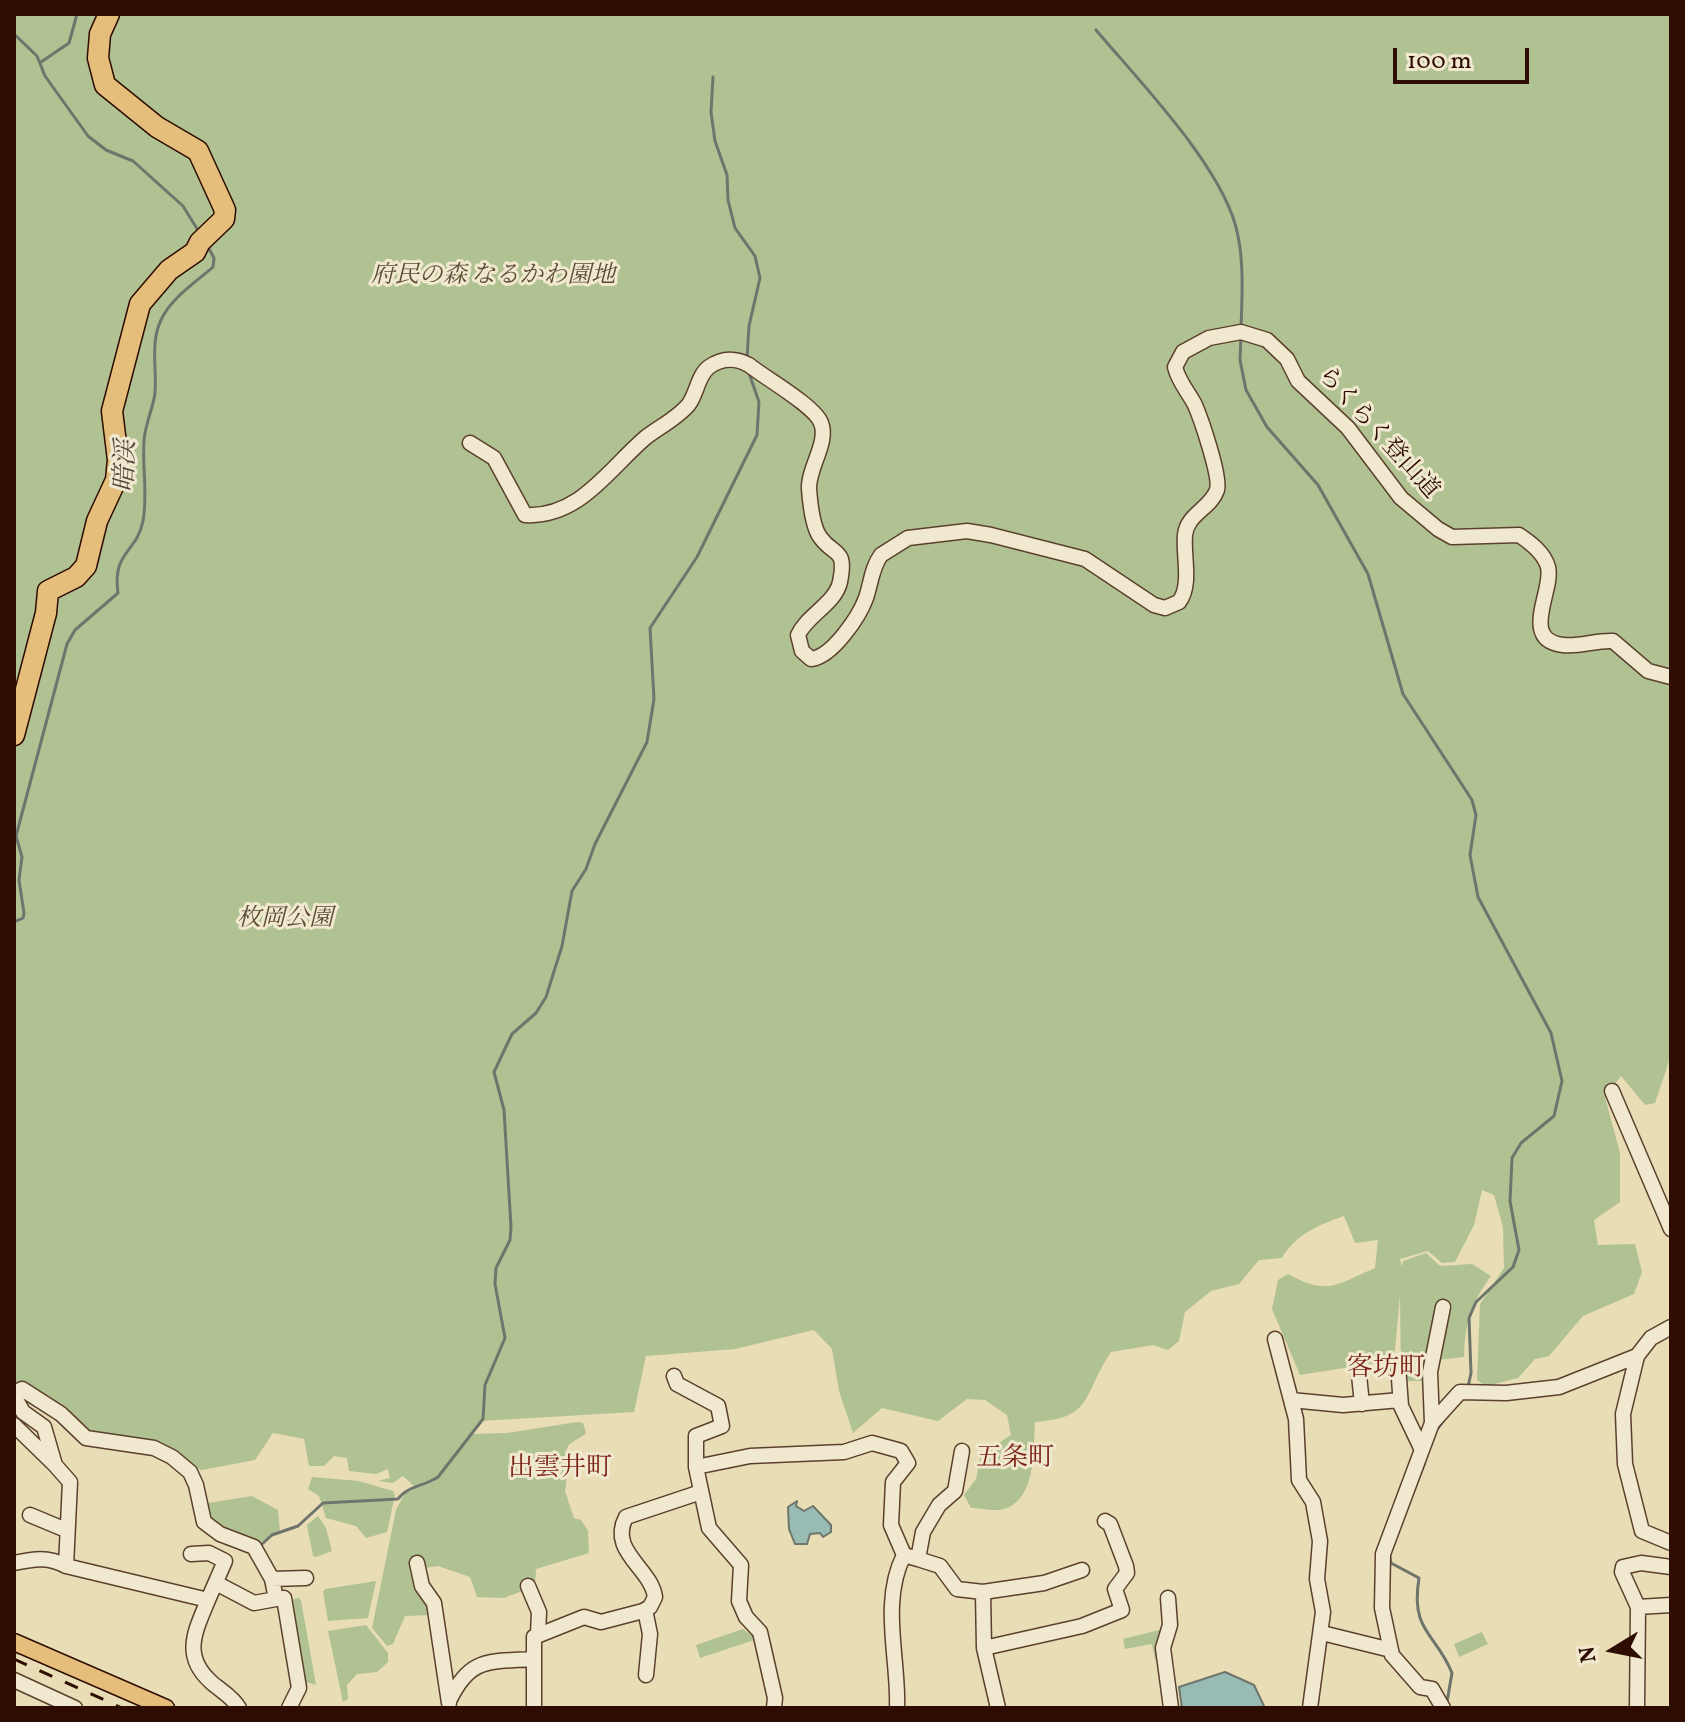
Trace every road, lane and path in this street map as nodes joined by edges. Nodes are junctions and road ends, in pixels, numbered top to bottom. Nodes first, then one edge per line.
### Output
1 (109, 14) edge
2 (470, 443) dead end
3 (1671, 677) edge
4 (14, 735) edge
5 (1612, 1091) dead end
6 (1671, 1229) edge
7 (1443, 1307) dead end
8 (1671, 1327) edge
9 (1275, 1339) dead end
10 (1637, 1356) junction
11 (1398, 1365) dead end
12 (1359, 1375) dead end
13 (674, 1376) dead end
14 (14, 1395) edge
15 (1291, 1400) junction
16 (1400, 1400) junction
17 (1362, 1404) junction
18 (1432, 1423) junction
19 (14, 1425) edge
20 (1422, 1450) junction
21 (962, 1451) dead end
22 (55, 1465) junction
23 (696, 1467) junction
24 (701, 1492) junction
25 (30, 1515) dead end
26 (1105, 1521) dead end
27 (66, 1530) junction
28 (1671, 1543) edge
29 (191, 1554) dead end
30 (911, 1557) junction
31 (14, 1563) edge
32 (417, 1563) dead end
33 (66, 1566) junction
34 (1671, 1567) edge
35 (1082, 1570) dead end
36 (306, 1578) dead end
37 (272, 1579) junction
38 (216, 1583) junction
39 (528, 1586) dead end
40 (983, 1592) junction
41 (1168, 1598) dead end
42 (276, 1599) junction
43 (208, 1600) junction
44 (1671, 1605) edge
45 (1638, 1607) junction
46 (645, 1610) junction
47 (1322, 1633) junction
48 (538, 1634) junction
49 (16, 1647) edge
50 (984, 1648) junction
51 (1391, 1650) junction
52 (533, 1659) junction
53 (646, 1675) dead end
54 (14, 1680) edge
55 (448, 1705) edge
56 (534, 1707) edge
57 (75, 1708) edge
58 (166, 1708) edge
59 (239, 1708) edge
60 (289, 1708) edge
61 (525, 1708) edge
62 (545, 1708) edge
63 (774, 1708) edge
64 (897, 1708) edge
65 (998, 1708) edge
66 (1171, 1708) edge
67 (1310, 1708) edge
68 (1443, 1708) edge
69 (1637, 1708) edge

1 - 4 highway
2 - 3 street, らくらく登山道
5 - 6 street
7 - 18 street
8 - 10 street
9 - 15 street
10 - 18 street
10 - 28 street
11 - 16 street
12 - 17 street
13 - 23 street
14 - 22 street
14 - 37 street
15 - 17 street
15 - 47 street
16 - 17 street
16 - 20 street
18 - 20 street
19 - 22 street
20 - 51 street
21 - 30 street
22 - 27 street
23 - 24 street
23 - 30 street
24 - 46 street
24 - 63 street
25 - 27 street
26 - 50 street
27 - 33 street
29 - 38 street
30 - 40 street
30 - 64 street
31 - 33 street
32 - 55 street
33 - 43 street
34 - 45 street
35 - 40 street
36 - 37 street
37 - 42 street
38 - 42 street
38 - 43 street
39 - 48 street
40 - 50 street
41 - 66 street
42 - 60 street
43 - 59 street
44 - 45 street
45 - 69 street
46 - 48 street
46 - 53 street
47 - 51 street
47 - 67 street
48 - 52 street
49 - 58 main road
50 - 65 street
51 - 68 street
52 - 55 street
52 - 56 street
54 - 57 street
56 - 61 street
56 - 62 street

